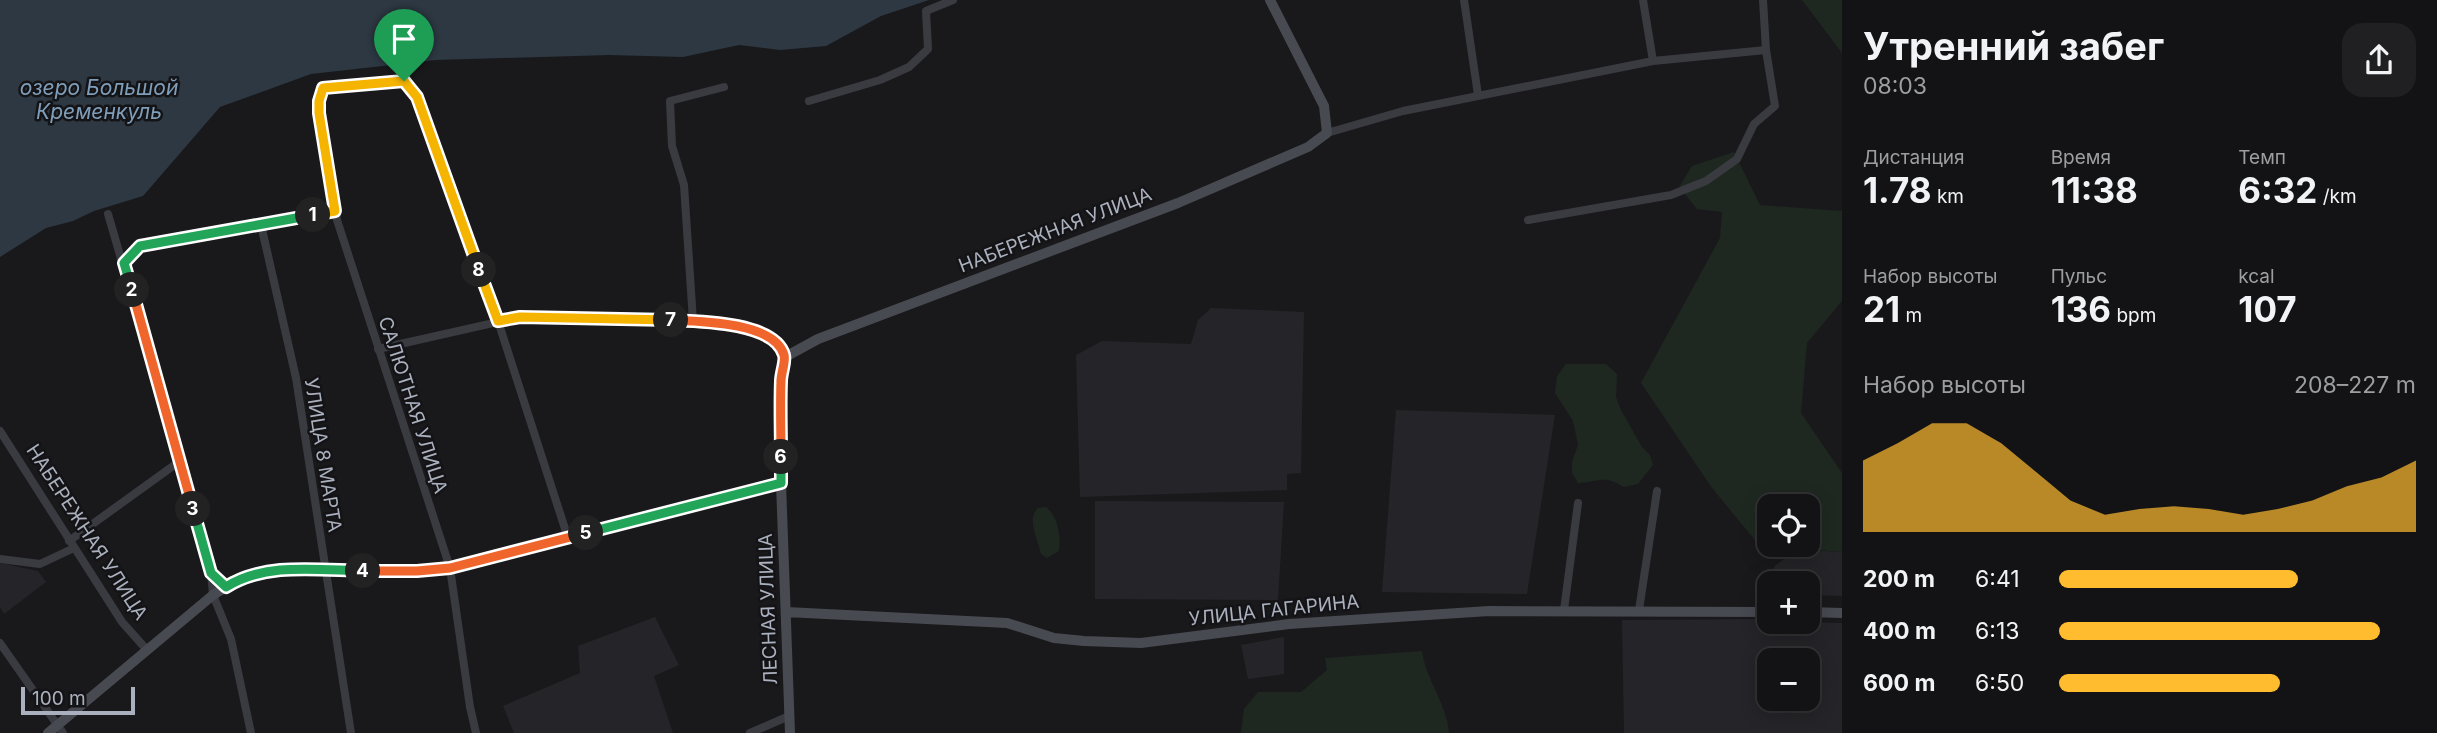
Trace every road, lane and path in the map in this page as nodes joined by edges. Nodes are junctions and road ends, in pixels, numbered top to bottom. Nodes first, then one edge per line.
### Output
1 (953, 0) edge
2 (1270, 0) edge
3 (1464, 0) edge
4 (1643, 0) edge
5 (1763, 0) edge
6 (1766, 50) junction
7 (1653, 61) junction
8 (724, 87) dead end
9 (1478, 95) junction
10 (809, 101) dead end
11 (1327, 129) junction
12 (335, 211) junction
13 (108, 214) dead end
14 (1528, 220) dead end
15 (261, 225) junction
16 (124, 263) junction
17 (498, 321) junction
18 (693, 321) junction
19 (378, 349) junction
20 (785, 357) junction
21 (0, 431) edge
22 (180, 461) junction
23 (781, 483) junction
24 (1657, 491) dead end
25 (1578, 503) dead end
26 (568, 538) junction
27 (71, 544) junction
28 (0, 559) edge
29 (450, 568) junction
30 (326, 570) junction
31 (211, 573) junction
32 (226, 587) junction
33 (213, 595) junction
34 (1564, 610) junction
35 (1639, 610) junction
36 (786, 612) junction
37 (1757, 612) edge
38 (1820, 612) edge
39 (1842, 612) edge
40 (0, 643) edge
41 (148, 650) junction
42 (789, 716) junction
43 (61, 729) edge
44 (48, 733) edge
45 (251, 733) edge
46 (351, 733) edge
47 (476, 733) edge
48 (750, 733) edge
49 (790, 733) edge

1 - 10 street
2 - 11 street
3 - 9 street
4 - 7 street
5 - 6 street
6 - 7 street
6 - 14 street
7 - 9 street
8 - 18 street
9 - 11 street
11 - 20 street, НАБЕРЕЖНАЯ УЛИЦА
12 - 15 street
12 - 17 street, САЛЮТНАЯ УЛИЦА
12 - 19 street, САЛЮТНАЯ УЛИЦА
13 - 16 street
15 - 16 street
15 - 30 street, УЛИЦА 8 МАРТА
16 - 22 street
17 - 18 street
17 - 19 street
17 - 26 street
18 - 20 street
19 - 29 street, САЛЮТНАЯ УЛИЦА
20 - 23 street
21 - 27 street, НАБЕРЕЖНАЯ УЛИЦА
22 - 27 street
22 - 31 street
23 - 26 street
23 - 36 street, ЛЕСНАЯ УЛИЦА
24 - 35 street
25 - 34 street
26 - 29 street
27 - 28 street
27 - 41 street, НАБЕРЕЖНАЯ УЛИЦА
29 - 30 street
29 - 47 street, САЛЮТНАЯ УЛИЦА
30 - 32 street
30 - 46 street, УЛИЦА 8 МАРТА
31 - 32 street
31 - 33 street
32 - 33 street
33 - 41 street
33 - 45 street
34 - 35 street, УЛИЦА ГАГАРИНА
34 - 36 street, УЛИЦА ГАГАРИНА
35 - 37 street, УЛИЦА ГАГАРИНА
36 - 42 street, ЛЕСНАЯ УЛИЦА
38 - 39 street
40 - 43 street
41 - 43 street
42 - 48 street
42 - 49 street, ЛЕСНАЯ УЛИЦА
43 - 44 street

